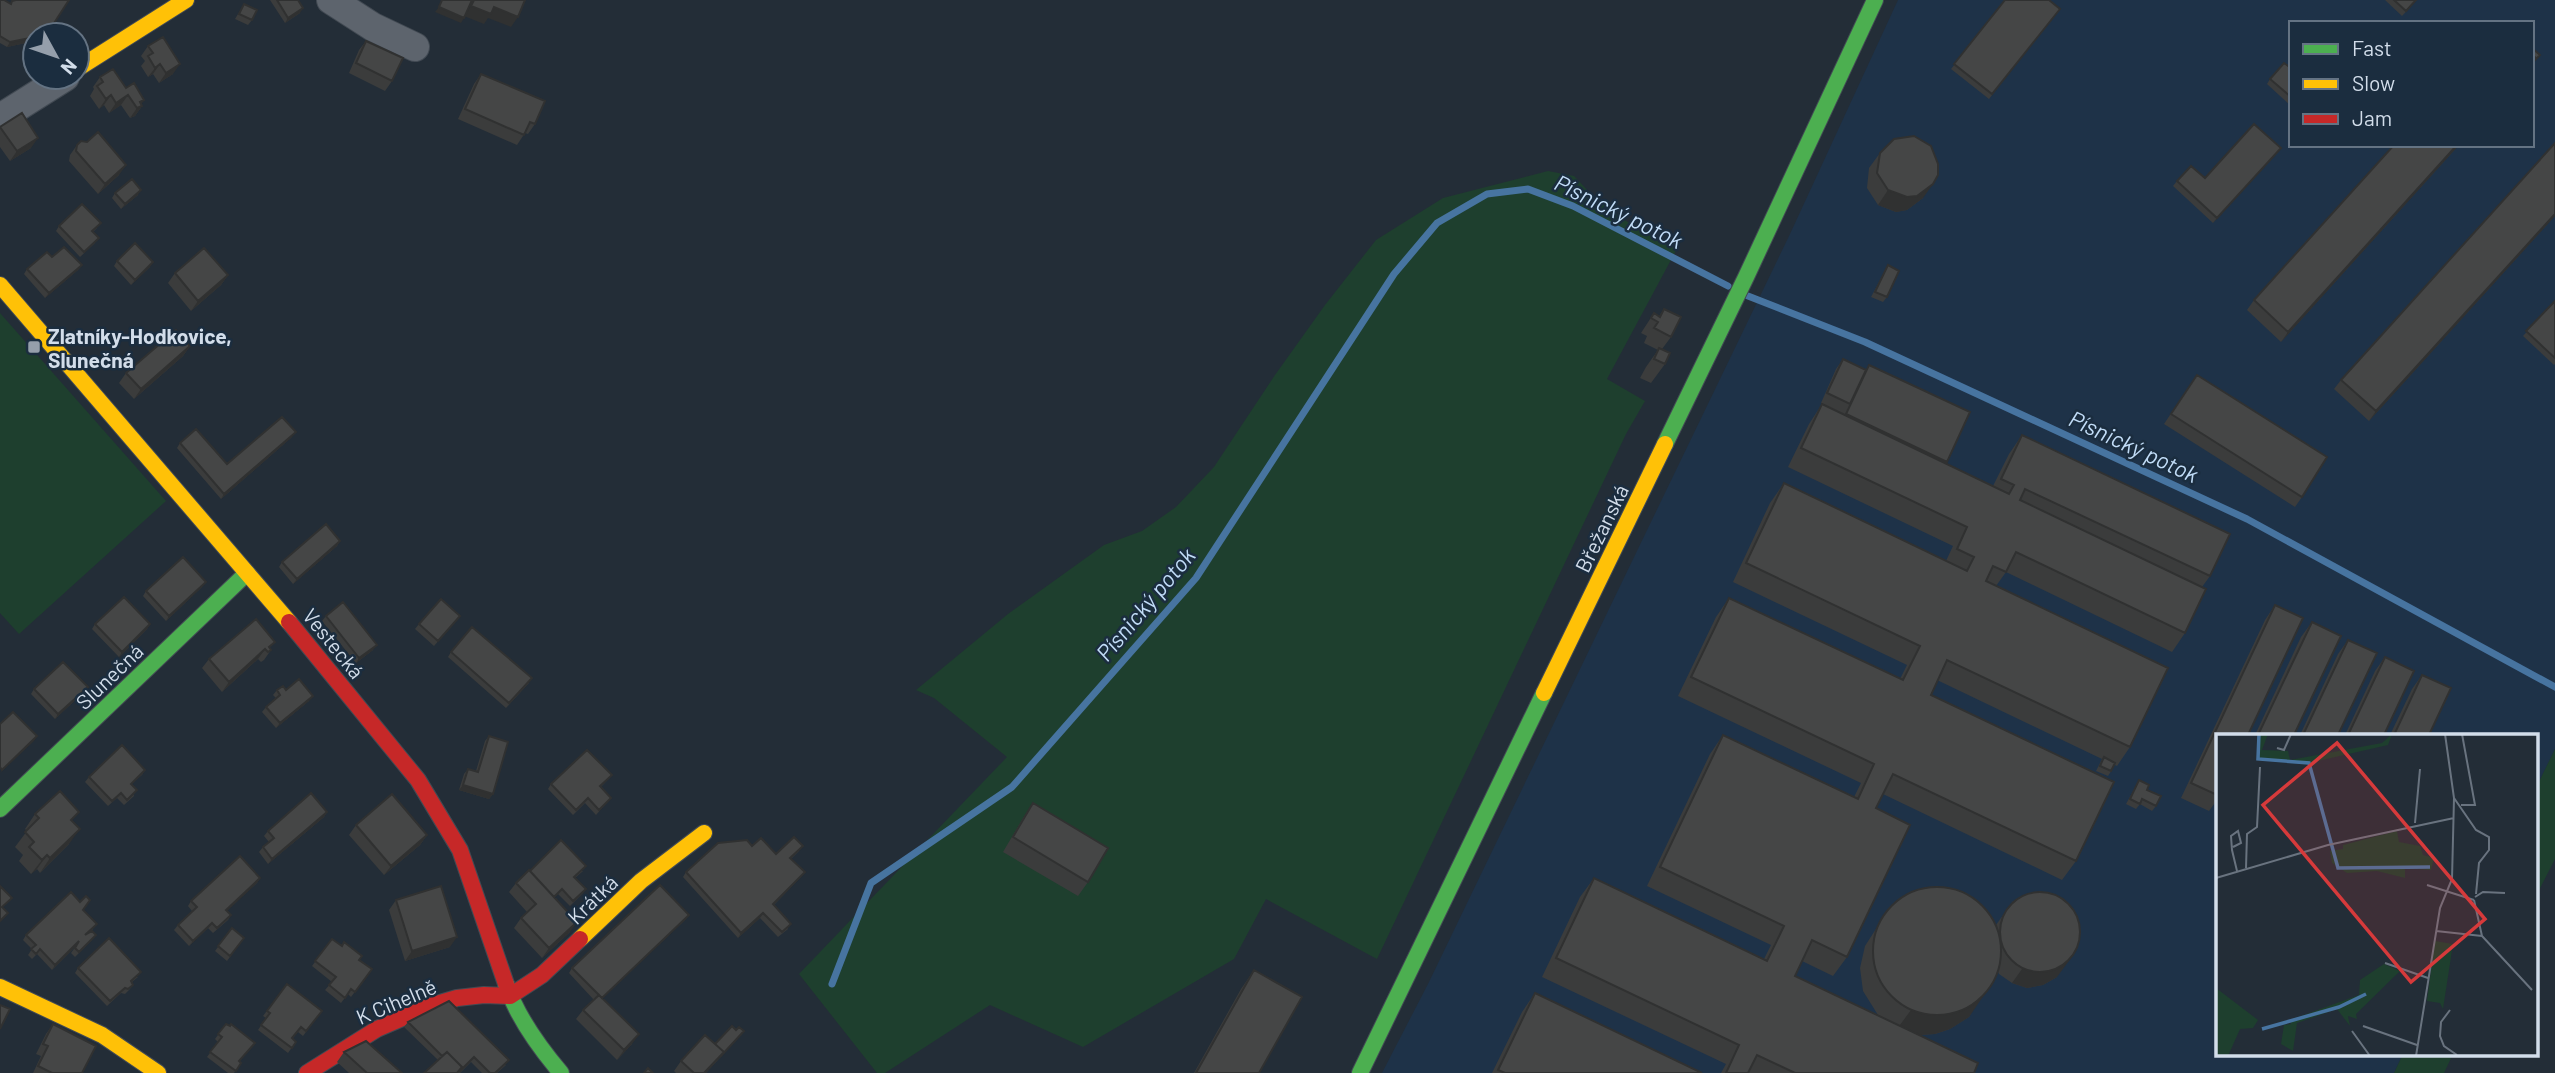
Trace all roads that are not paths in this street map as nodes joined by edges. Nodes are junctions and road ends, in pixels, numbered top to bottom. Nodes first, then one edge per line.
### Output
1 (186, 0) edge
2 (331, 0) edge
3 (1875, 0) edge
4 (415, 47) dead end
5 (91, 60) edge
6 (43, 91) edge
7 (0, 118) edge
8 (0, 285) edge
9 (247, 573) junction
10 (0, 809) edge
11 (704, 833) dead end
12 (0, 987) edge
13 (510, 996) junction
14 (158, 1073) edge
15 (307, 1073) edge
16 (561, 1073) edge
17 (1360, 1073) edge

1 - 5 street
2 - 4 street
3 - 17 street, Břežanská
6 - 7 street
8 - 9 street, Vestecká
9 - 10 street, Slunečná
9 - 13 street, Vestecká
11 - 13 street, Krátká
12 - 14 street
13 - 15 street, K Cihelně
13 - 16 street, Vestecká

